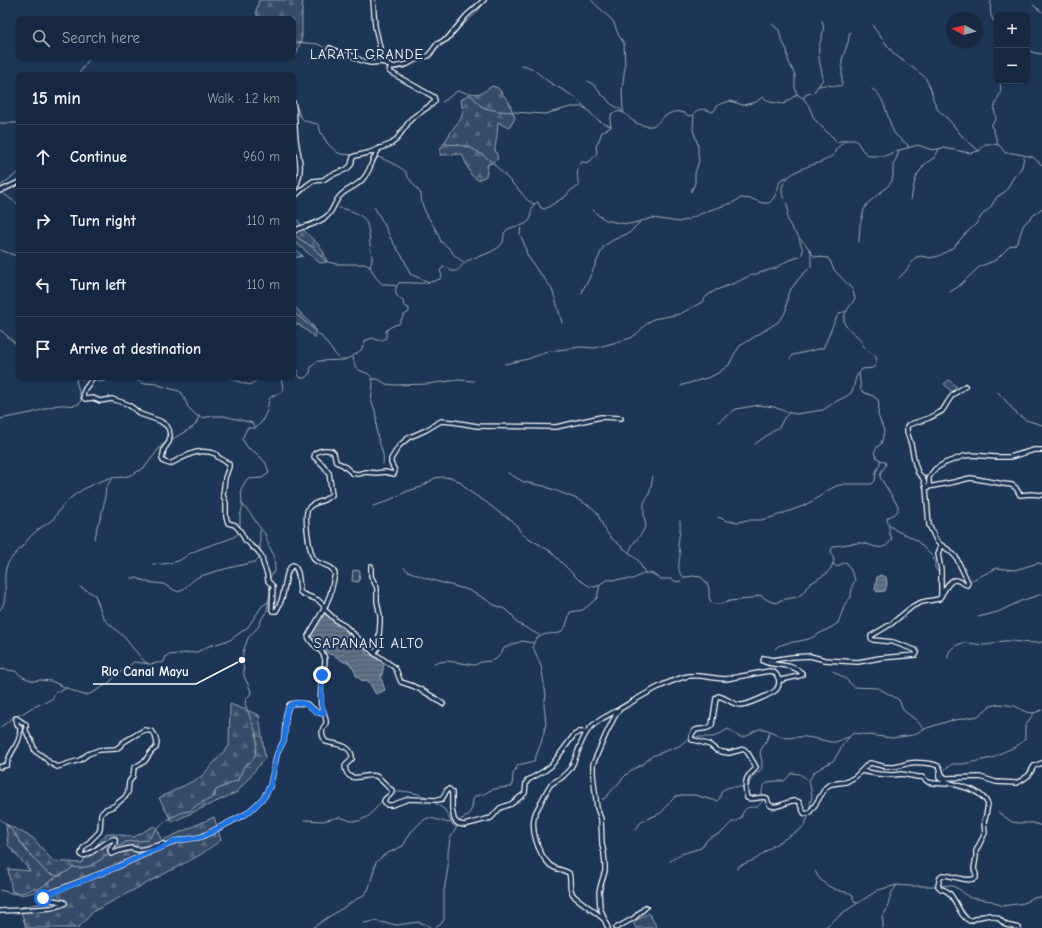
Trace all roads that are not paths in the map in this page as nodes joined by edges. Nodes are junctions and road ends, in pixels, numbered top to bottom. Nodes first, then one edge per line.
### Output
1 (372, 0) edge
2 (484, 0) edge
3 (330, 48) dead end
4 (388, 65) junction
5 (296, 141) edge
6 (380, 148) junction
7 (16, 183) edge
8 (296, 185) edge
9 (0, 191) edge
10 (296, 195) edge
11 (296, 229) edge
12 (91, 380) edge
13 (964, 386) dead end
14 (621, 418) dead end
15 (1042, 450) edge
16 (928, 487) junction
17 (1042, 495) edge
18 (941, 545) junction
19 (371, 566) dead end
20 (941, 597) junction
21 (324, 608) junction
22 (374, 653) junction
23 (779, 680) junction
24 (443, 704) dead end
25 (621, 709) junction
26 (324, 714) junction
27 (586, 732) junction
28 (1042, 763) edge
29 (0, 767) edge
30 (861, 771) junction
31 (941, 771) junction
32 (950, 784) junction
33 (163, 847) junction
34 (646, 907) dead end
35 (0, 911) edge
36 (604, 919) junction
37 (608, 928) edge
38 (616, 928) edge
39 (1019, 928) edge

1 - 4 street
2 - 4 street
3 - 4 street
4 - 6 street
5 - 8 street
6 - 10 street
6 - 11 street
7 - 9 street
12 - 21 street
13 - 16 street
14 - 21 street
15 - 16 street
16 - 17 street
16 - 18 street
18 - 20 street
18 - 20 street
19 - 22 street
20 - 23 street
21 - 22 street
21 - 26 street
22 - 24 street
23 - 25 street
23 - 30 street
25 - 27 street
25 - 36 street
26 - 27 street
26 - 33 street
27 - 36 street
28 - 31 street
29 - 33 street
30 - 31 street
30 - 32 street
31 - 32 street
32 - 39 street
33 - 35 street
34 - 38 street
36 - 37 street

